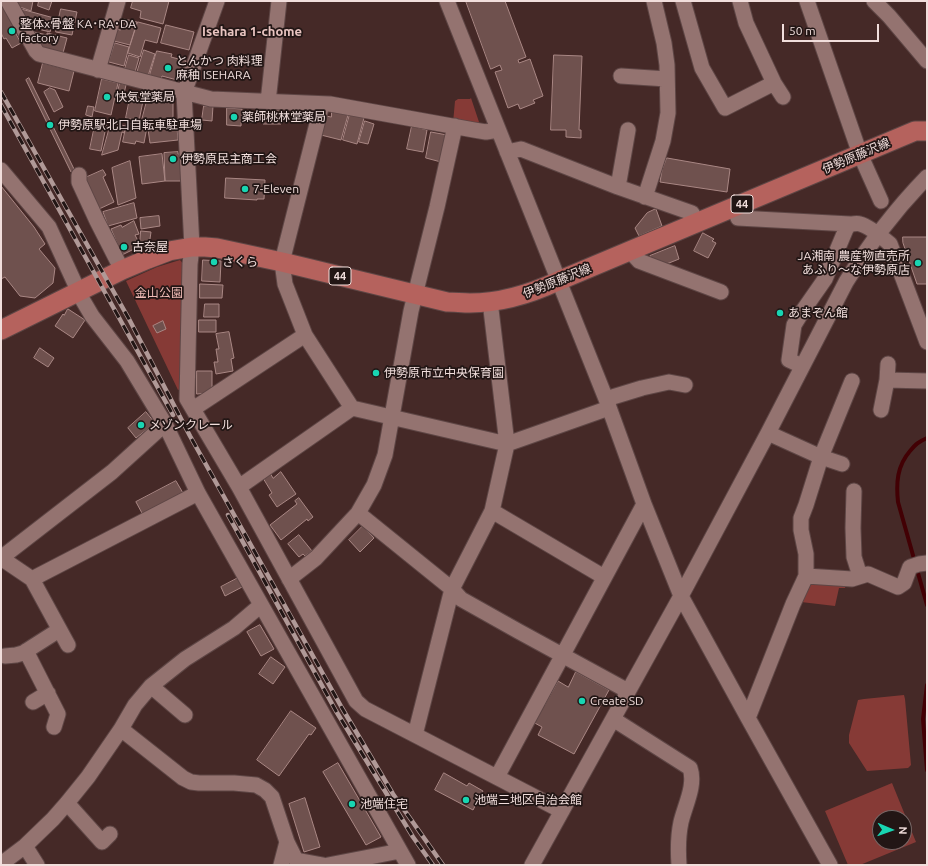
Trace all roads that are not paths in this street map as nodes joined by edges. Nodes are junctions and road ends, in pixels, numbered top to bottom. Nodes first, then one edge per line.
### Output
1 (8, 1) edge
2 (118, 1) edge
3 (217, 1) edge
4 (280, 1) edge
5 (447, 1) edge
6 (654, 1) edge
7 (683, 1) edge
8 (740, 1) edge
9 (807, 1) edge
10 (878, 2) edge
11 (927, 61) edge
12 (98, 70) junction
13 (622, 76) dead end
14 (667, 79) junction
15 (774, 83) junction
16 (184, 93) junction
17 (783, 97) dead end
18 (268, 102) junction
19 (322, 104) junction
20 (455, 126) junction
21 (498, 130) junction
22 (628, 130) dead end
23 (927, 131) edge
24 (507, 152) junction
25 (860, 154) junction
26 (1, 170) edge
27 (79, 175) dead end
28 (927, 177) edge
29 (618, 187) junction
30 (645, 197) junction
31 (881, 201) dead end
32 (734, 208) junction
33 (698, 223) junction
34 (850, 224) junction
35 (878, 234) junction
36 (192, 247) junction
37 (630, 251) junction
38 (282, 262) junction
39 (122, 270) junction
40 (558, 281) junction
41 (78, 292) junction
42 (721, 292) dead end
43 (415, 294) junction
44 (490, 301) junction
45 (1, 330) edge
46 (305, 336) junction
47 (927, 342) edge
48 (888, 364) dead end
49 (802, 366) junction
50 (887, 380) junction
51 (852, 381) dead end
52 (927, 381) edge
53 (685, 385) dead end
54 (607, 404) junction
55 (352, 408) junction
56 (193, 409) junction
57 (881, 410) dead end
58 (392, 417) junction
59 (165, 424) junction
60 (768, 432) junction
61 (507, 444) junction
62 (822, 457) junction
63 (842, 464) dead end
64 (239, 487) junction
65 (854, 490) dead end
66 (198, 493) junction
67 (644, 504) junction
68 (492, 511) junction
69 (358, 513) junction
70 (1, 558) edge
71 (919, 565) edge
72 (806, 576) junction
73 (860, 576) junction
74 (604, 577) junction
75 (32, 579) junction
76 (289, 579) junction
77 (452, 589) junction
78 (681, 596) junction
79 (261, 605) junction
80 (59, 630) junction
81 (68, 646) dead end
82 (26, 650) junction
83 (562, 655) junction
84 (5, 656) dead end
85 (151, 686) junction
86 (628, 691) junction
87 (48, 693) junction
88 (33, 702) dead end
89 (185, 715) dead end
90 (748, 718) junction
91 (613, 719) junction
92 (54, 727) dead end
93 (121, 729) junction
94 (415, 735) junction
95 (497, 777) junction
96 (67, 803) junction
97 (562, 811) junction
98 (102, 842) dead end
99 (286, 842) junction
100 (25, 846) junction
101 (400, 851) junction
102 (1, 864) edge
103 (37, 865) edge
104 (280, 865) edge
105 (323, 865) edge
106 (328, 865) edge
107 (408, 865) edge
108 (532, 865) edge
109 (679, 865) edge
110 (830, 865) edge

1 - 12 street
2 - 12 street
3 - 16 street
4 - 18 street
5 - 21 street
6 - 14 street
7 - 15 street
8 - 15 street
9 - 25 street
10 - 11 street
12 - 16 street
13 - 14 street
14 - 30 street
15 - 17 street
16 - 18 street
16 - 36 street
18 - 19 street
19 - 20 street
19 - 38 street
20 - 21 street
20 - 43 street
21 - 24 street
22 - 29 street
23 - 25 main road, 伊勢原藤沢線 / 44
24 - 29 street
24 - 40 street
25 - 31 street
25 - 32 main road, 伊勢原藤沢線 / 44
26 - 41 street
27 - 39 street
28 - 35 street
29 - 30 street
30 - 33 street
32 - 33 main road, 伊勢原藤沢線 / 44
32 - 34 street
33 - 37 main road, 伊勢原藤沢線 / 44
34 - 35 street
34 - 49 street
35 - 47 street
35 - 49 street
36 - 38 main road, 伊勢原藤沢線 / 44
36 - 39 main road, 伊勢原藤沢線 / 44
36 - 56 street
37 - 40 main road, 伊勢原藤沢線 / 44
37 - 42 street
38 - 43 main road, 伊勢原藤沢線 / 44
38 - 46 street
39 - 41 main road, 44
40 - 44 main road, 伊勢原藤沢線 / 44
40 - 54 street
41 - 45 main road, 44
41 - 59 street
43 - 44 main road, 伊勢原藤沢線 / 44
43 - 58 street
44 - 61 street
46 - 55 street
46 - 56 street
48 - 50 street
49 - 60 street
50 - 52 street
50 - 57 street
51 - 62 street
53 - 54 street
54 - 61 street
54 - 67 street
55 - 58 street
55 - 64 street
56 - 64 street
58 - 61 street
58 - 69 street
59 - 66 street
59 - 70 street
60 - 62 street
60 - 78 street
61 - 68 street
62 - 63 street
62 - 72 street
64 - 76 street
65 - 73 street
66 - 75 street
66 - 79 street
67 - 74 street
67 - 78 street
68 - 74 street
68 - 77 street
69 - 76 street
69 - 77 street
70 - 75 street
71 - 73 street
72 - 73 street
72 - 90 street
74 - 83 street
75 - 80 street
76 - 94 street
77 - 83 street
77 - 94 street
78 - 86 street
78 - 90 street
79 - 85 street
79 - 101 street
80 - 81 street
80 - 82 street
82 - 84 street
82 - 87 street
83 - 86 street
83 - 95 street
85 - 89 street
85 - 93 street
86 - 91 street
87 - 88 street
87 - 92 street
90 - 110 street
91 - 97 street
91 - 109 street
93 - 96 street
93 - 99 street
94 - 95 street
95 - 97 street
96 - 98 street
96 - 100 street
97 - 108 street
99 - 104 street
99 - 105 street
100 - 102 street
100 - 103 street
101 - 106 street
101 - 107 street

